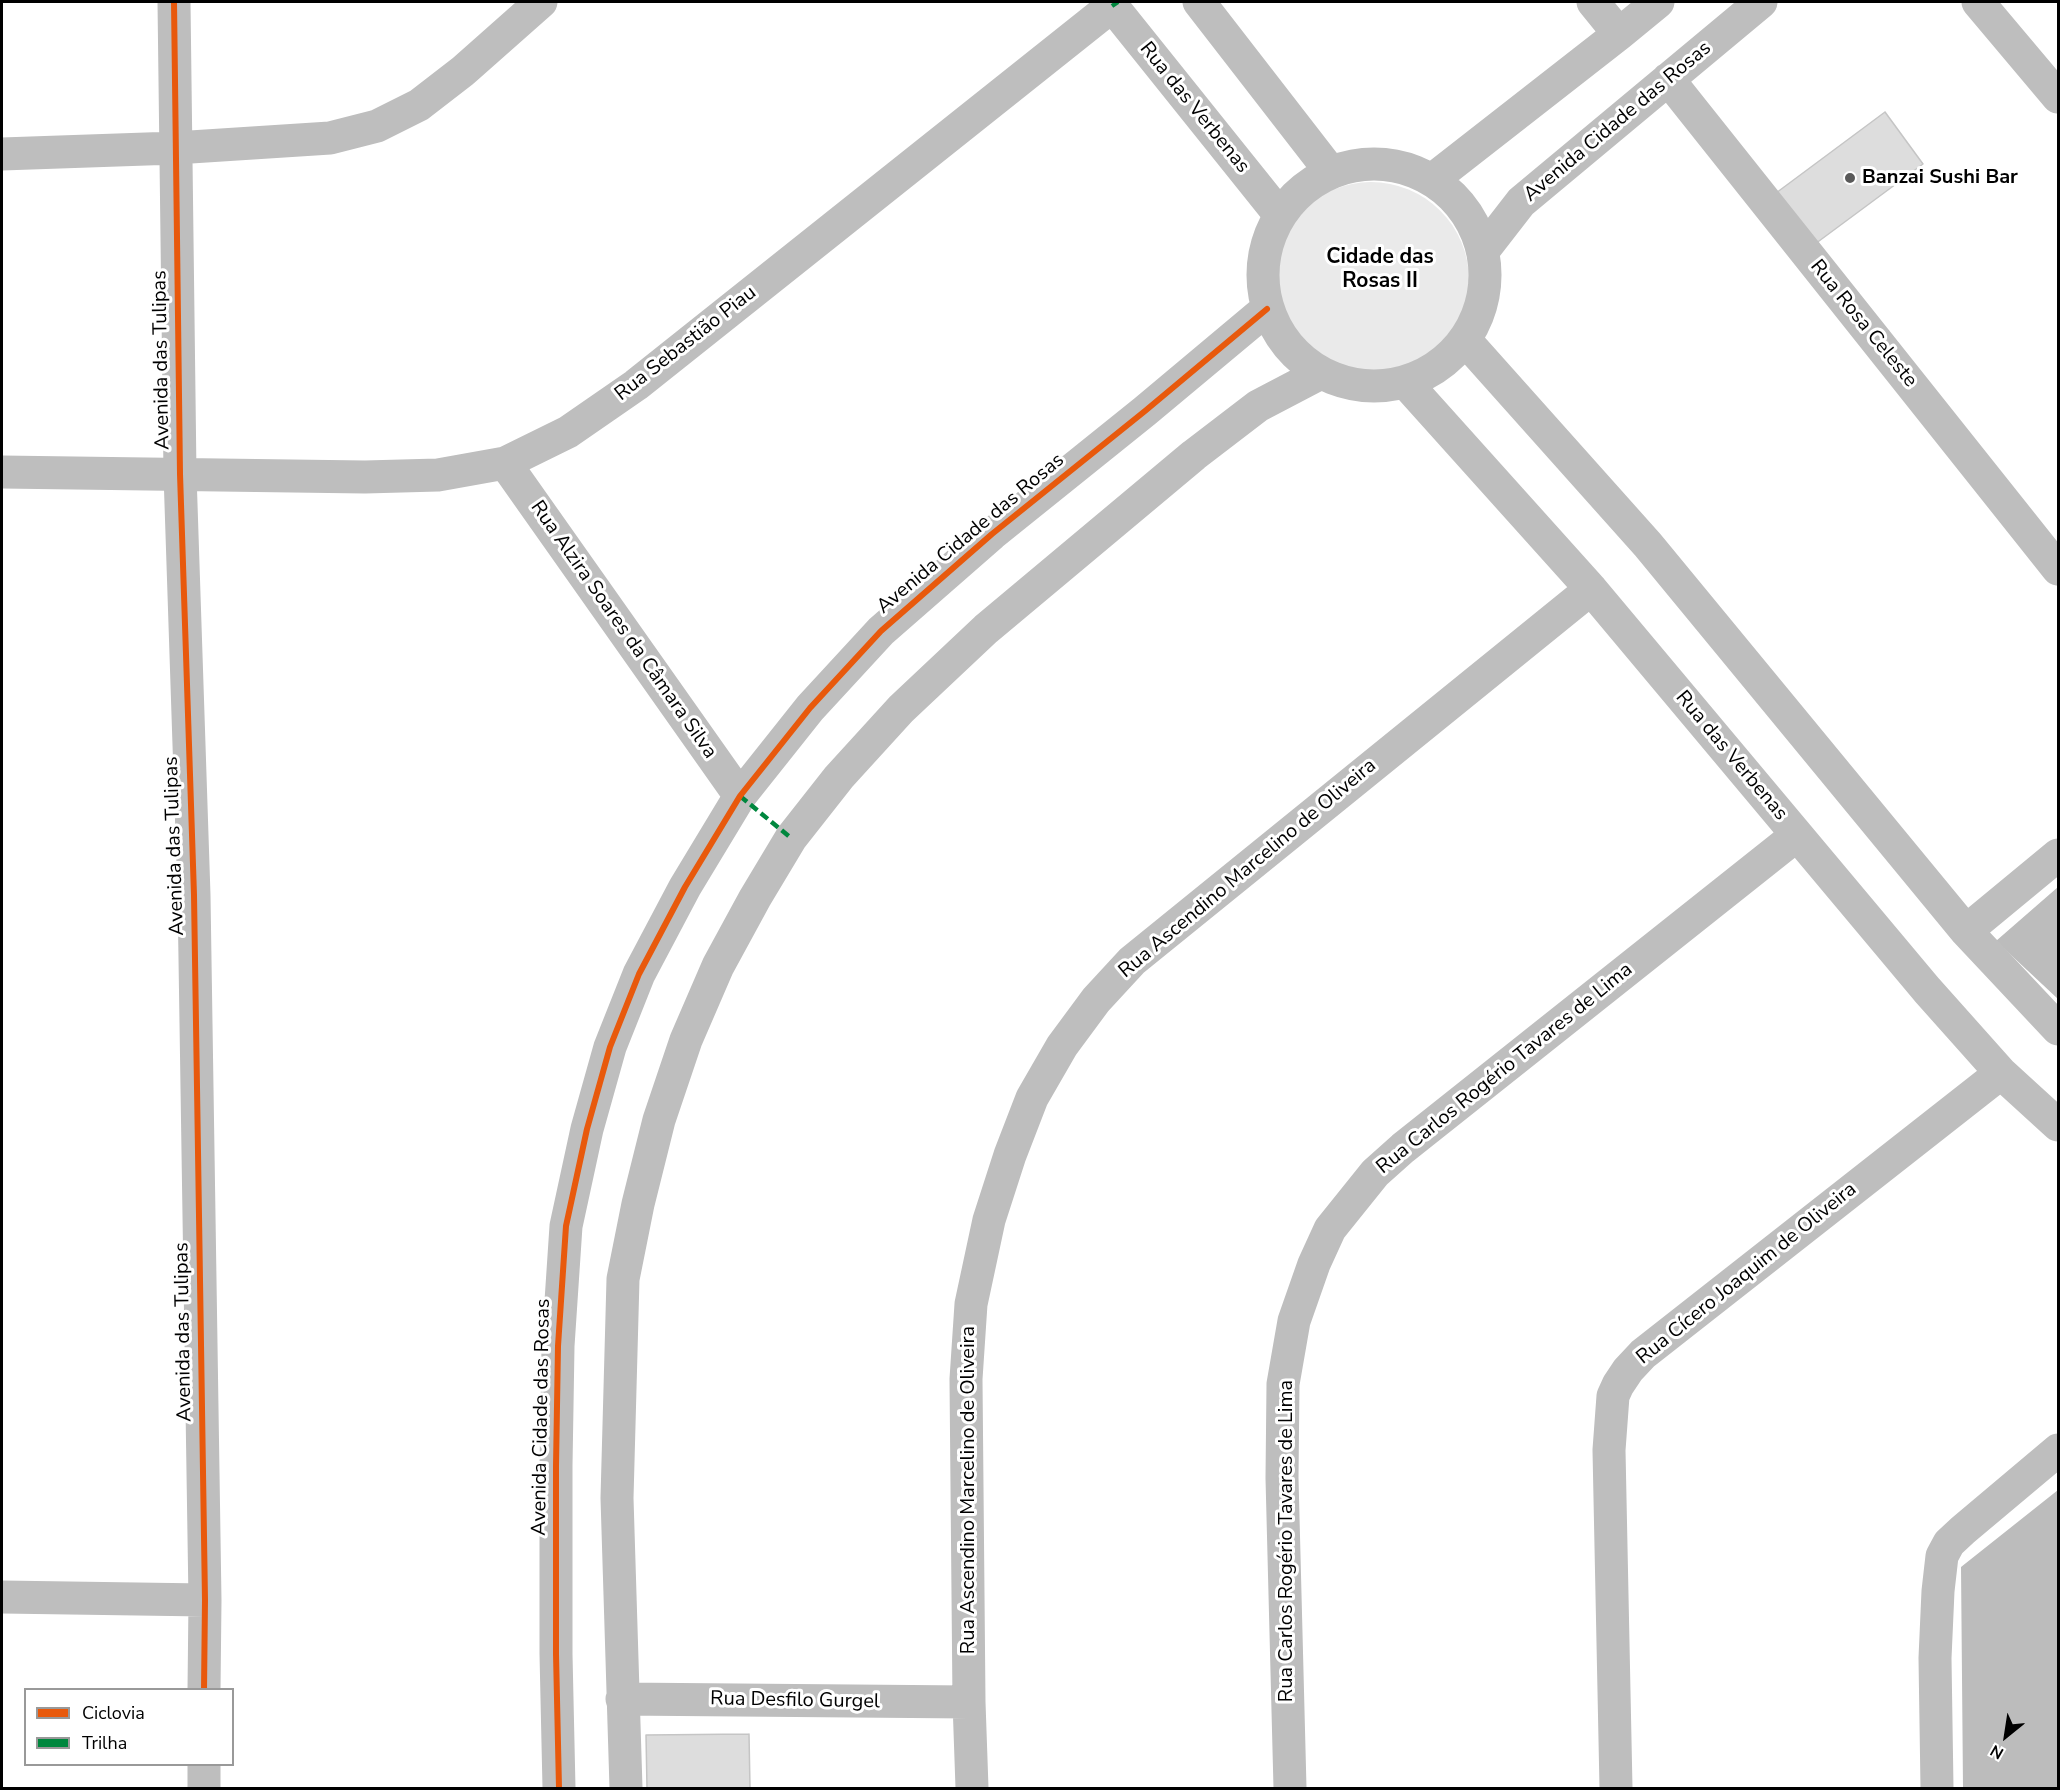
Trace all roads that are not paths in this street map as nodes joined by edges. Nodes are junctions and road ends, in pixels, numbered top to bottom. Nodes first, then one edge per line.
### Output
1 (174, 2) edge
2 (1199, 2) edge
3 (1593, 2) edge
4 (1658, 2) edge
5 (1761, 2) edge
6 (1978, 2) edge
7 (1110, 4) edge
8 (526, 8) edge
9 (1619, 34) junction
10 (1668, 80) junction
11 (2058, 97) edge
12 (175, 148) junction
13 (2, 154) edge
14 (1330, 171) junction
15 (1432, 180) junction
16 (1279, 214) junction
17 (1483, 250) junction
18 (1267, 309) junction
19 (1465, 340) junction
20 (1321, 374) junction
21 (1406, 382) junction
22 (505, 463) junction
23 (2, 472) edge
24 (180, 474) junction
25 (2058, 569) edge
26 (1591, 589) junction
27 (740, 796) junction
28 (1797, 835) junction
29 (2058, 855) edge
30 (1966, 931) junction
31 (2058, 1029) edge
32 (2001, 1073) junction
33 (2058, 1125) edge
34 (2058, 1450) edge
35 (2, 1597) edge
36 (205, 1600) junction
37 (204, 1688) edge
38 (622, 1699) junction
39 (969, 1702) junction
40 (204, 1766) edge
41 (204, 1788) edge
42 (559, 1788) edge
43 (626, 1788) edge
44 (972, 1788) edge
45 (1290, 1788) edge
46 (1616, 1788) edge
47 (1937, 1788) edge

1 - 12 street, Avenida das Tulipas
2 - 14 street
3 - 9 street
4 - 9 street
5 - 10 street, Avenida Cidade das Rosas
6 - 11 street
7 - 16 street, Rua das Verbenas
7 - 22 street, Rua Sebastião Piau
8 - 12 street
9 - 15 street
10 - 17 street, Avenida Cidade das Rosas
10 - 25 street, Rua Rosa Celeste
12 - 13 street
12 - 24 street, Avenida das Tulipas
14 - 15 street
14 - 16 street
15 - 17 street
16 - 18 street
17 - 19 street
18 - 20 street
18 - 27 street, Avenida Cidade das Rosas
19 - 21 street
19 - 30 street
20 - 21 street
20 - 38 street
21 - 26 street, Rua das Verbenas
22 - 24 street, Rua Sebastião Piau
22 - 27 street, Rua Alzira Soares da Câmara Silva
23 - 24 street, Rua Sebastião Piau
24 - 36 street, Avenida das Tulipas
26 - 28 street, Rua das Verbenas
26 - 39 street, Rua Ascendino Marcelino de Oliveira
27 - 42 street, Avenida Cidade das Rosas
28 - 32 street, Rua das Verbenas
28 - 45 street, Rua Carlos Rogério Tavares de Lima
29 - 30 street
30 - 31 street
32 - 33 street, Rua das Verbenas
32 - 46 street, Rua Cícero Joaquim de Oliveira
34 - 47 street
35 - 36 street
36 - 37 street, Avenida das Tulipas
38 - 39 street, Rua Desfilo Gurgel
38 - 43 street
39 - 44 street, Rua Ascendino Marcelino de Oliveira
40 - 41 street

